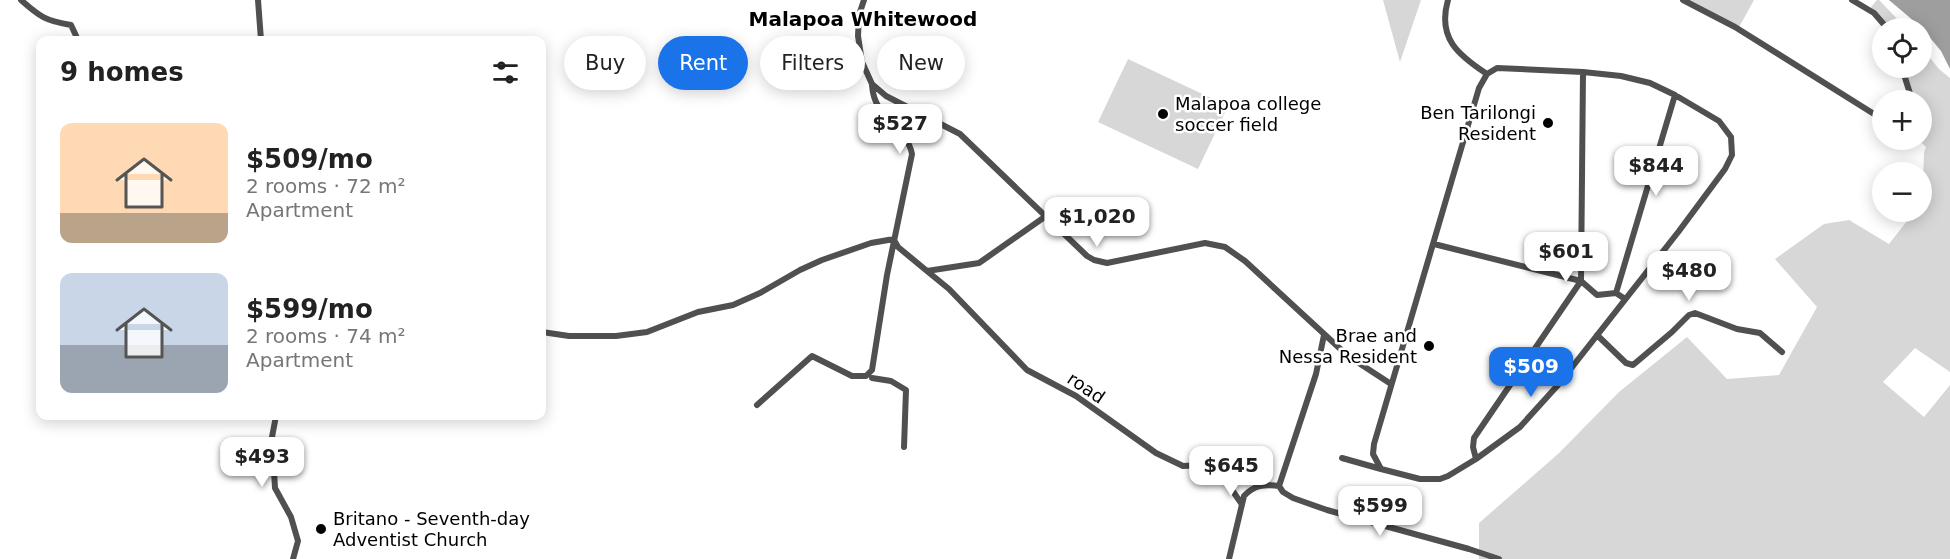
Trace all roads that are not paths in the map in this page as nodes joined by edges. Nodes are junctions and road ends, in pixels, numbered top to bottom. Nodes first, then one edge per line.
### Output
1 (21, 0) edge
2 (258, 0) edge
3 (864, 0) edge
4 (1448, 0) edge
5 (1683, 0) edge
6 (1852, 0) edge
7 (1879, 18) edge
8 (76, 36) edge
9 (261, 36) edge
10 (1583, 72) junction
11 (1487, 74) junction
12 (872, 84) junction
13 (1675, 95) junction
14 (1872, 113) edge
15 (1046, 216) junction
16 (894, 239) junction
17 (1434, 244) junction
18 (927, 271) junction
19 (1581, 281) junction
20 (1616, 293) junction
21 (1625, 299) junction
22 (546, 333) edge
23 (1324, 335) junction
24 (1597, 335) junction
25 (1782, 352) dead end
26 (872, 378) dead end
27 (1391, 384) junction
28 (757, 405) dead end
29 (275, 420) edge
30 (904, 447) dead end
31 (1342, 458) dead end
32 (1476, 459) junction
33 (1381, 469) junction
34 (1279, 486) junction
35 (1241, 503) junction
36 (293, 559) edge
37 (1229, 559) edge
38 (1499, 559) edge

1 - 8 street
2 - 9 street
3 - 12 street
4 - 11 street
5 - 14 street
6 - 7 street
10 - 11 street
10 - 13 street
10 - 19 street
11 - 17 street
12 - 15 street
12 - 16 street
13 - 20 street
13 - 21 street
15 - 18 street
15 - 23 street
16 - 18 street, road
16 - 22 street
16 - 28 street
17 - 19 street
17 - 27 street
18 - 35 street, road
19 - 20 street
19 - 32 street
20 - 21 street
21 - 24 street
23 - 27 street
23 - 34 street
24 - 25 street
24 - 32 street
26 - 30 street
27 - 33 street
29 - 36 street
31 - 33 street
32 - 33 street
34 - 35 street
34 - 38 street
35 - 37 street

